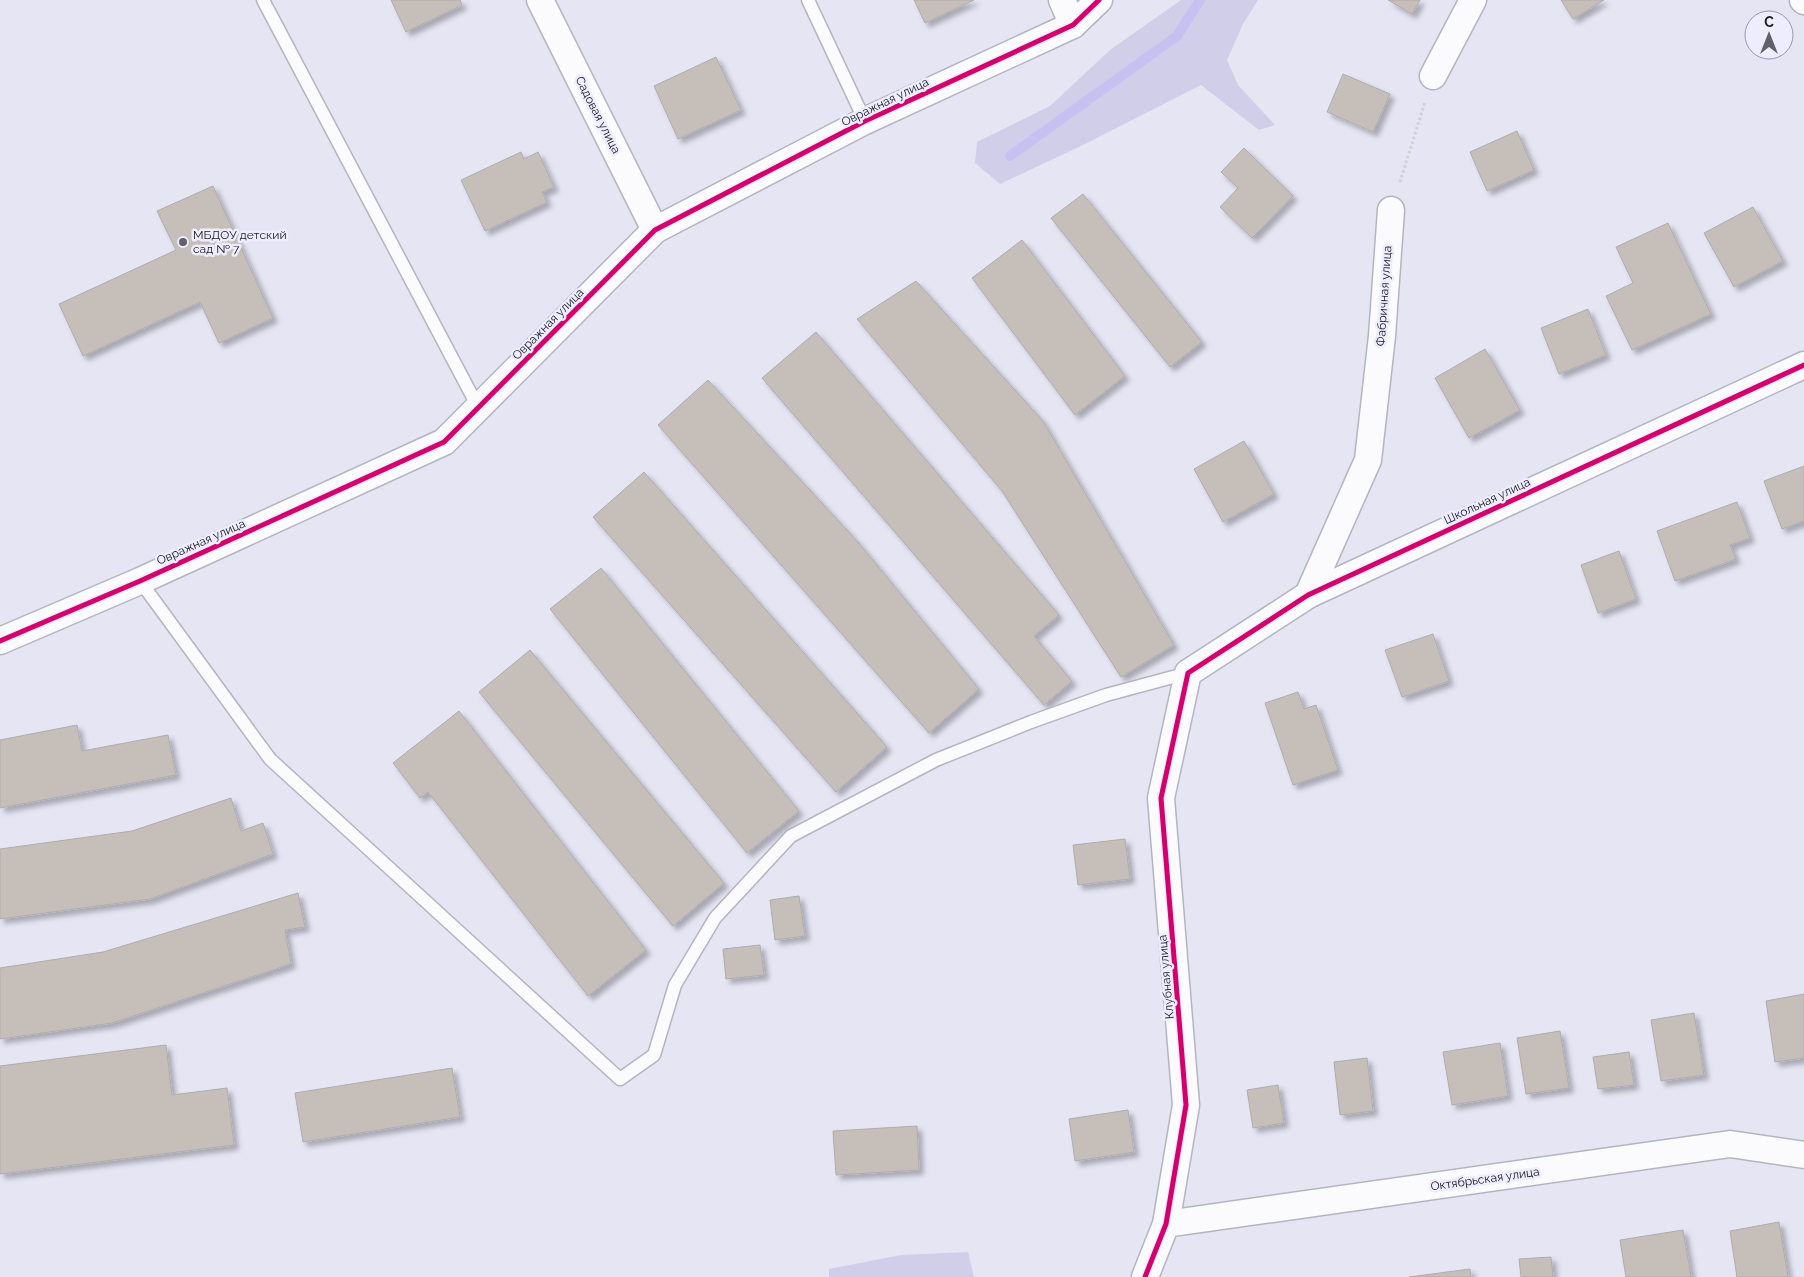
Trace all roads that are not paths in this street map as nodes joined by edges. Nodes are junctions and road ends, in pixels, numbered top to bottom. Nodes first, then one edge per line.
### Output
1 (263, 0) edge
2 (540, 0) edge
3 (808, 0) edge
4 (1062, 0) edge
5 (1098, 0) edge
6 (1473, 0) edge
7 (1074, 25) junction
8 (1433, 76) road end
9 (865, 122) junction
10 (1391, 210) road end
11 (655, 230) junction
12 (1804, 365) edge
13 (478, 407) junction
14 (140, 581) junction
15 (1308, 594) junction
16 (0, 641) edge
17 (1188, 673) junction
18 (1804, 1155) edge
19 (1166, 1224) junction
20 (1145, 1277) edge

1 - 13 lane
2 - 11 street, Садовая улица
3 - 9 lane
4 - 7 street
5 - 7 street, Овражная улица
6 - 8 street
7 - 9 street, Овражная улица
9 - 11 street, Овражная улица
10 - 15 street, Фабричная улица
11 - 13 street, Овражная улица
12 - 15 street, Школьная улица
13 - 14 street, Овражная улица
14 - 16 street, Овражная улица
14 - 17 lane
15 - 17 street, Школьная улица
17 - 19 street, Клубная улица
18 - 19 street, Октябрьская улица
19 - 20 street, Клубная улица

